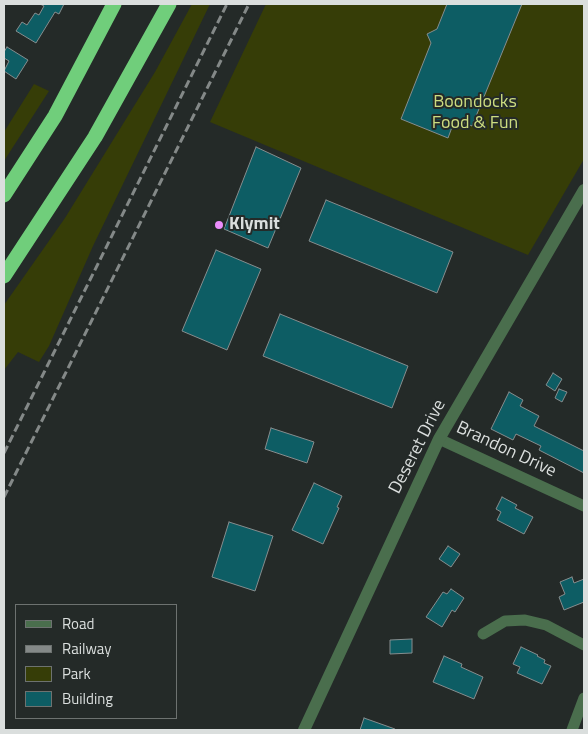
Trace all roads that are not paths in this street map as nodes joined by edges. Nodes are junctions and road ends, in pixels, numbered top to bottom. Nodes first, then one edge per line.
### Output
1 (114, 4) edge
2 (170, 4) edge
3 (584, 190) edge
4 (4, 195) edge
5 (4, 276) edge
6 (439, 438) junction
7 (584, 506) edge
8 (483, 634) dead end
9 (584, 645) edge
10 (584, 698) edge
11 (304, 730) edge
12 (572, 730) edge

1 - 4 highway
2 - 5 highway
3 - 6 street, Deseret Drive
6 - 7 street, Brandon Drive
6 - 11 street, Deseret Drive
8 - 9 street
10 - 12 street

